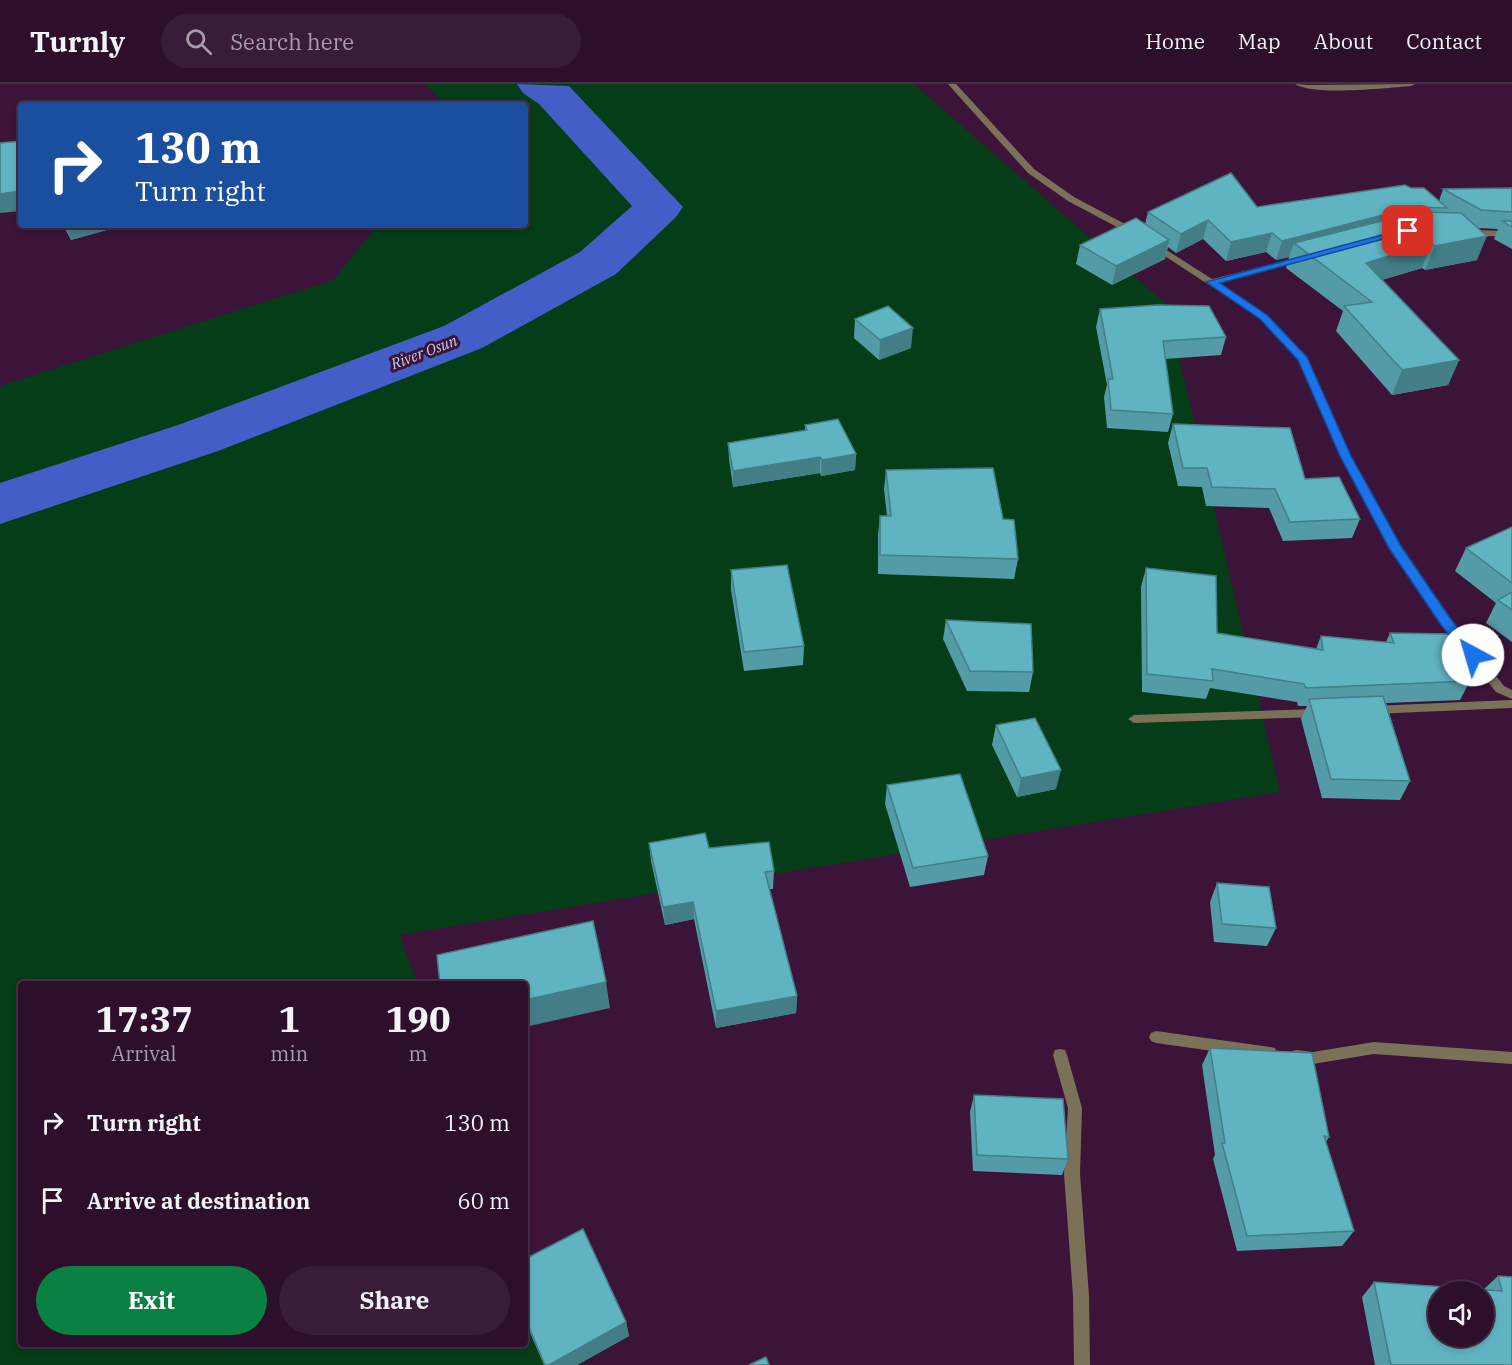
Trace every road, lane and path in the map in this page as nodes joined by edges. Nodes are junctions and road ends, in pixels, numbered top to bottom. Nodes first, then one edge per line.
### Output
1 (952, 84) edge
2 (1299, 84) edge
3 (1411, 84) edge
4 (1454, 232) edge
5 (1512, 234) edge
6 (1315, 255) edge
7 (1211, 282) junction
8 (1512, 695) edge
9 (1512, 704) edge
10 (1359, 711) edge
11 (1336, 712) edge
12 (1134, 719) dead end
13 (1156, 1037) dead end
14 (1060, 1055) dead end
15 (1512, 1058) edge
16 (1082, 1365) edge

1 - 7 street
2 - 3 street
4 - 5 street
6 - 7 street
7 - 8 street
9 - 10 street
11 - 12 street
13 - 15 street
14 - 16 street

